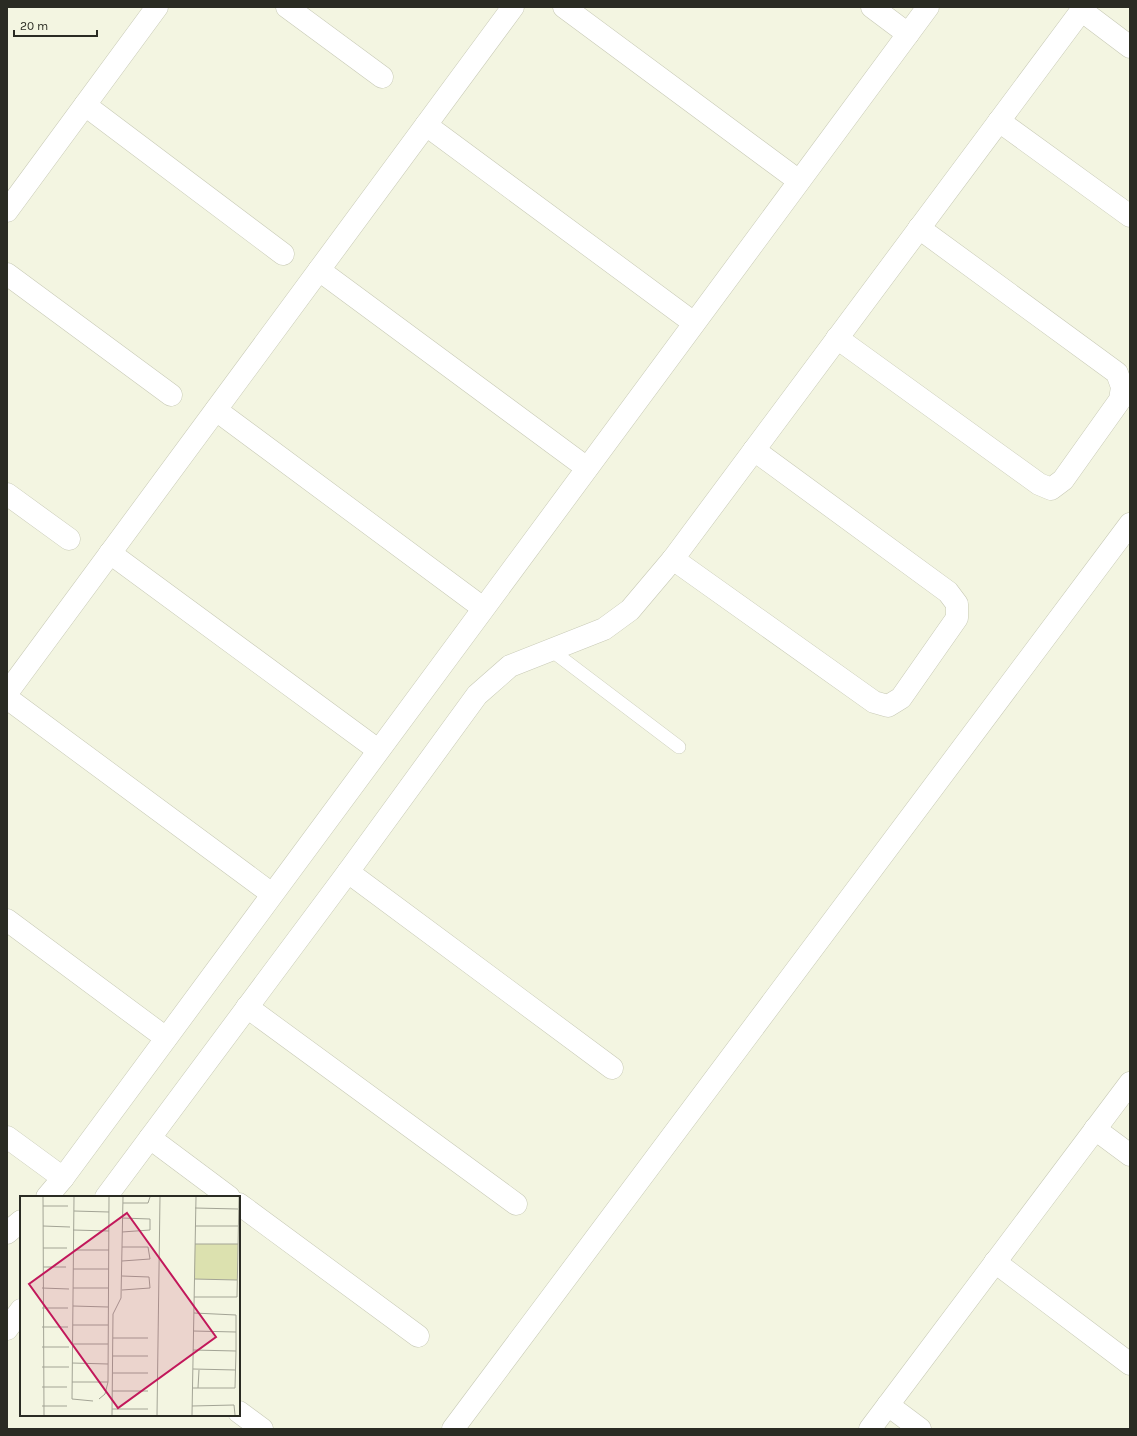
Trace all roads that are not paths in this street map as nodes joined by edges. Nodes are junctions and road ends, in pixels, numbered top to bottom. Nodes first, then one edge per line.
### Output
1 (158, 7) edge
2 (287, 7) edge
3 (513, 7) edge
4 (564, 7) edge
5 (872, 7) edge
6 (928, 7) edge
7 (1082, 9) edge
8 (908, 34) junction
9 (1130, 47) edge
10 (382, 78) dead end
11 (85, 105) junction
12 (999, 121) junction
13 (426, 125) junction
14 (799, 181) junction
15 (7, 211) edge
16 (1130, 216) edge
17 (919, 228) junction
18 (283, 254) dead end
19 (319, 270) junction
20 (7, 274) edge
21 (694, 323) junction
22 (837, 338) junction
23 (171, 395) dead end
24 (216, 410) junction
25 (754, 450) junction
26 (587, 468) junction
27 (7, 494) edge
28 (1130, 524) edge
29 (69, 539) dead end
30 (110, 553) junction
31 (673, 558) junction
32 (483, 608) junction
33 (551, 650) junction
34 (7, 693) edge
35 (7, 698) edge
36 (679, 747) dead end
37 (378, 750) junction
38 (348, 872) junction
39 (272, 894) junction
40 (7, 920) edge
41 (248, 1007) junction
42 (166, 1038) junction
43 (612, 1068) dead end
44 (1130, 1084) edge
45 (1095, 1129) junction
46 (7, 1137) edge
47 (150, 1138) junction
48 (1130, 1155) edge
49 (63, 1178) junction
50 (48, 1196) edge
51 (107, 1196) edge
52 (228, 1196) edge
53 (516, 1204) dead end
54 (240, 1205) edge
55 (20, 1222) edge
56 (7, 1233) edge
57 (995, 1262) junction
58 (20, 1311) edge
59 (7, 1329) edge
60 (418, 1336) dead end
61 (1130, 1364) edge
62 (888, 1405) junction
63 (240, 1413) edge
64 (262, 1429) edge
65 (453, 1429) edge
66 (870, 1429) edge
67 (920, 1429) edge

1 - 11 street
2 - 10 street
3 - 13 street
4 - 14 street
5 - 8 street
6 - 8 street
7 - 9 street
7 - 12 street
8 - 14 street
11 - 15 street
11 - 18 street
12 - 16 street
12 - 17 street
13 - 19 street
13 - 21 street
14 - 21 street
17 - 22 street
17 - 22 street
19 - 24 street
19 - 26 street
20 - 23 street
21 - 26 street
22 - 25 street
24 - 30 street
24 - 32 street
25 - 31 street
25 - 31 street
26 - 32 street
27 - 29 street
28 - 65 street
30 - 34 street
30 - 37 street
31 - 33 street
32 - 37 street
33 - 36 lane
33 - 38 street
35 - 39 street
37 - 39 street
38 - 41 street
38 - 43 street
39 - 42 street
40 - 42 street
41 - 47 street
41 - 53 street
42 - 49 street
44 - 45 street
45 - 48 street
45 - 57 street
46 - 49 street
47 - 51 street
47 - 52 street
49 - 50 street
54 - 60 street
55 - 56 street
57 - 61 street
57 - 62 street
58 - 59 street
62 - 66 street
62 - 67 street
63 - 64 street

